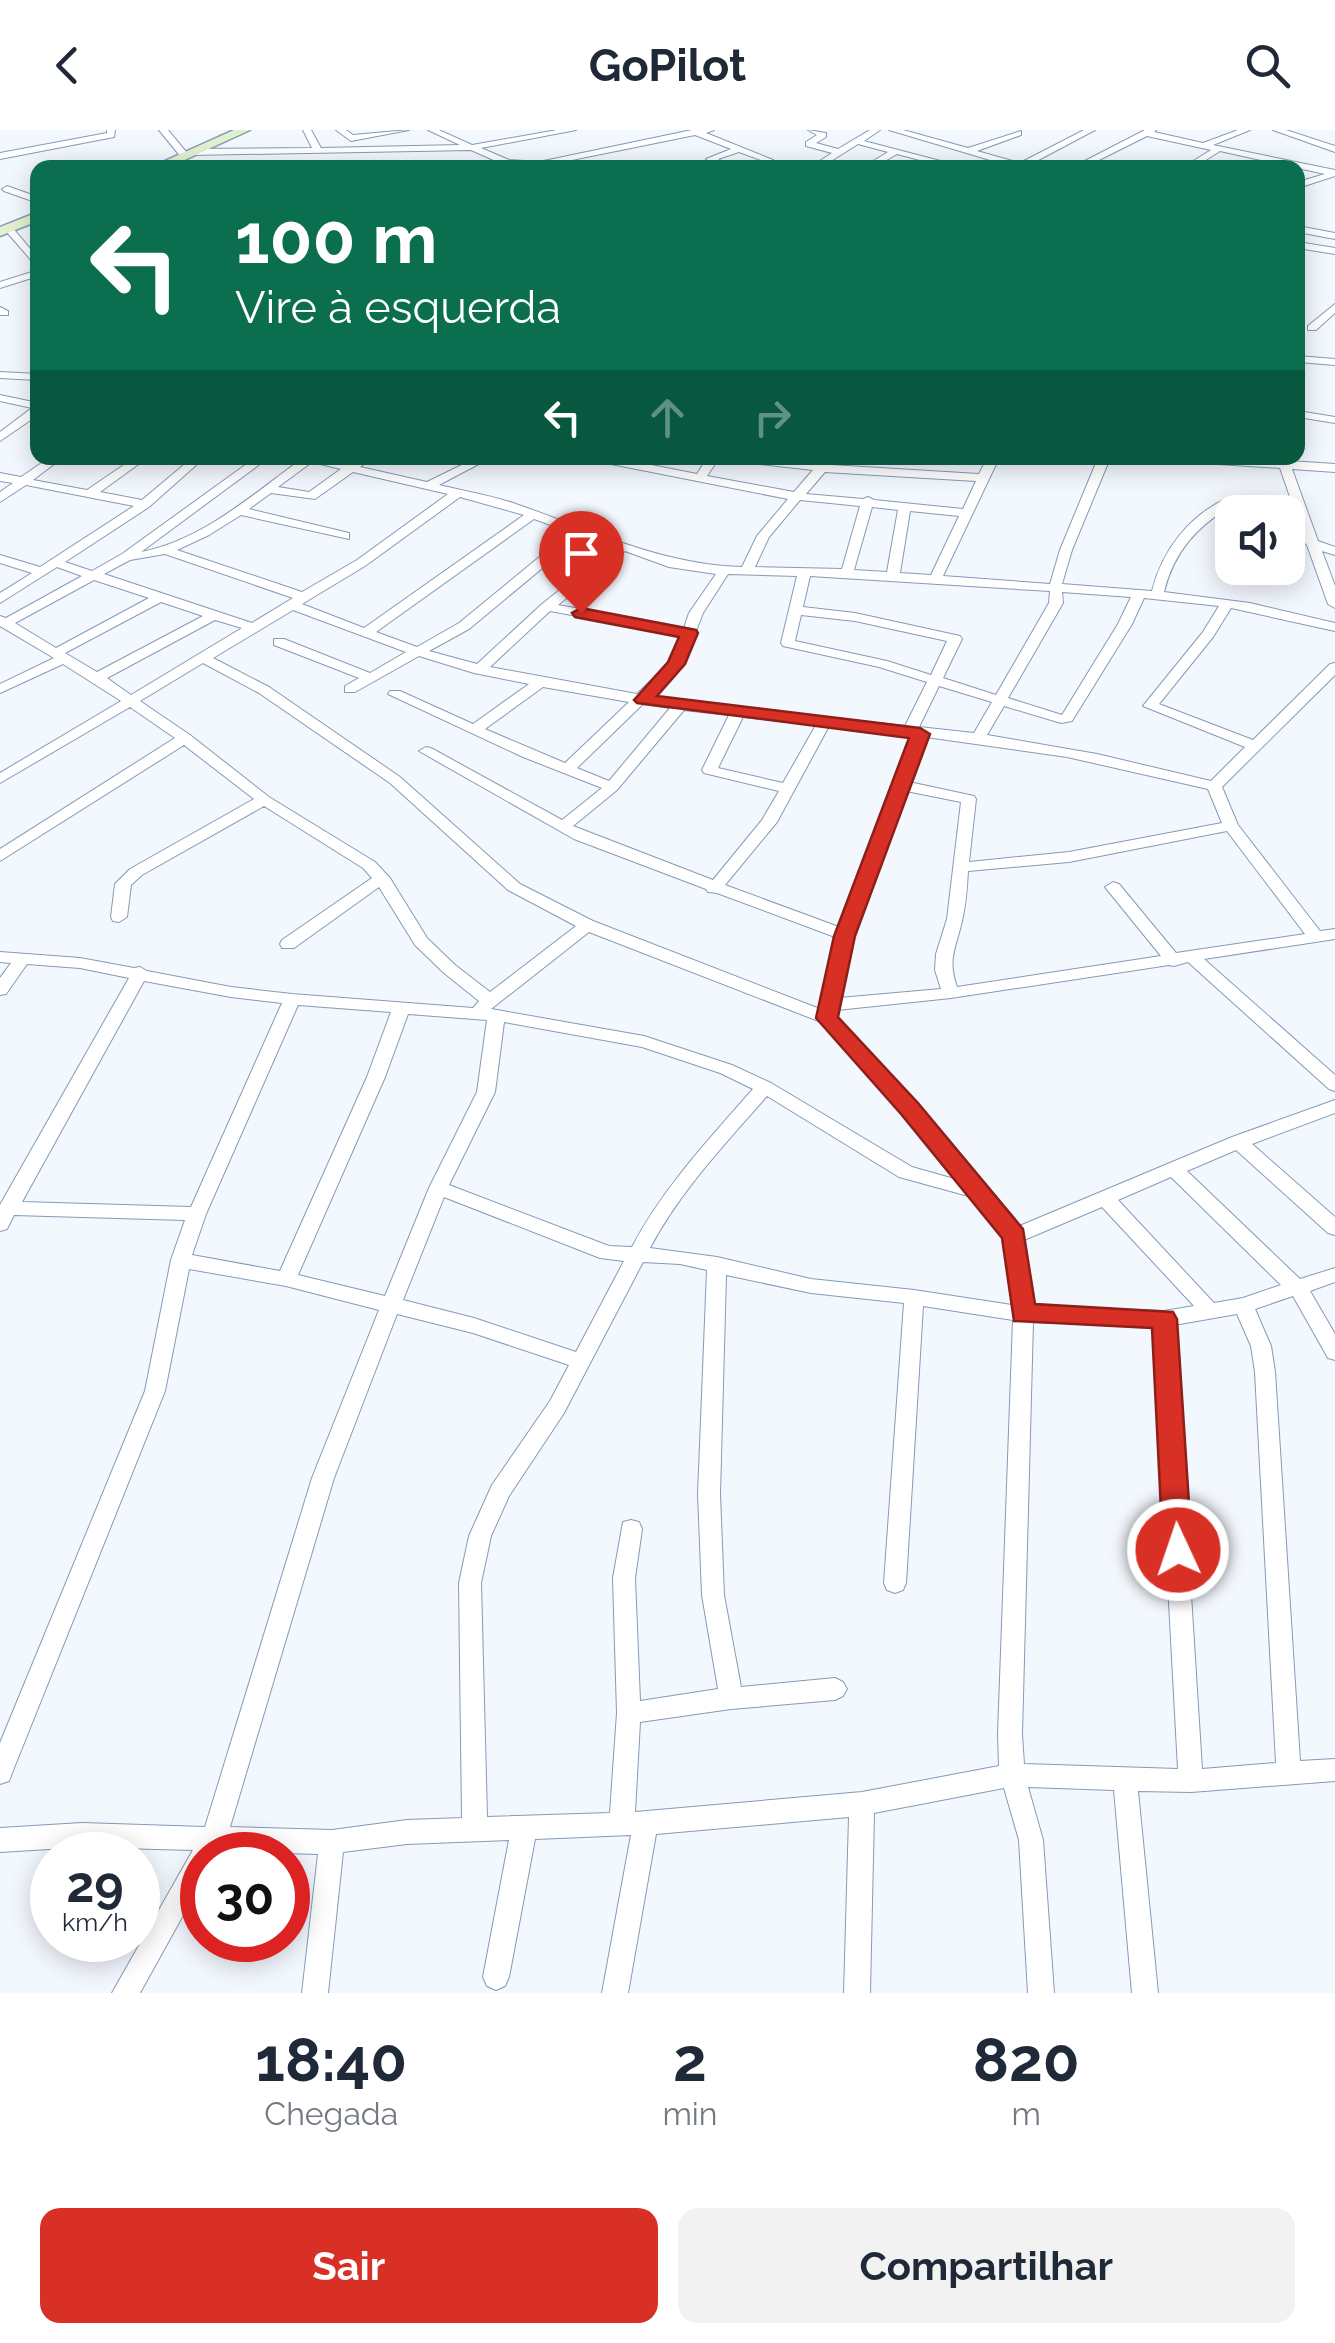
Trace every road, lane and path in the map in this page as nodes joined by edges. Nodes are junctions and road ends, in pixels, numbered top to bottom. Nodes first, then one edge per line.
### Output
1 (46, 130) edge
2 (111, 130) edge
3 (163, 130) edge
4 (307, 130) edge
5 (340, 130) edge
6 (405, 130) edge
7 (466, 130) edge
8 (572, 130) edge
9 (710, 130) edge
10 (812, 130) edge
11 (876, 130) edge
12 (893, 130) edge
13 (939, 130) edge
14 (1091, 130) edge
15 (1246, 130) edge
16 (1277, 130) edge
17 (238, 131) edge
18 (436, 132) edge
19 (692, 132) edge
20 (1018, 132) dead end
21 (1149, 132) edge
22 (922, 138) junction
23 (855, 141) junction
24 (60, 144) junction
25 (1203, 146) junction
26 (468, 148) junction
27 (1220, 148) junction
28 (738, 149) junction
29 (1335, 149) edge
30 (970, 150) junction
31 (318, 151) junction
32 (896, 151) junction
33 (838, 152) junction
34 (188, 154) junction
35 (0, 156) edge
36 (174, 160) edge
37 (500, 160) edge
38 (557, 160) edge
39 (712, 160) edge
40 (768, 160) edge
41 (826, 160) edge
42 (880, 160) edge
43 (931, 160) edge
44 (1004, 160) edge
45 (1036, 160) edge
46 (1091, 160) edge
47 (1202, 160) edge
48 (1275, 160) edge
49 (1305, 166) edge
50 (1335, 173) edge
51 (1305, 184) edge
52 (7, 190) dead end
53 (30, 197) edge
54 (30, 219) edge
55 (5, 227) edge
56 (1305, 231) edge
57 (1335, 236) edge
58 (30, 245) edge
59 (24, 246) junction
60 (1305, 246) edge
61 (1335, 251) edge
62 (30, 254) edge
63 (30, 276) edge
64 (0, 285) edge
65 (1335, 307) edge
66 (1312, 328) dead end
67 (1305, 360) edge
68 (1335, 362) edge
69 (0, 375) edge
70 (30, 377) edge
71 (2, 400) edge
72 (30, 405) edge
73 (30, 414) edge
74 (1305, 415) edge
75 (1335, 420) edge
76 (0, 438) edge
77 (1305, 464) edge
78 (46, 465) edge
79 (131, 465) edge
80 (190, 465) edge
81 (253, 465) edge
82 (300, 465) edge
83 (339, 465) edge
84 (355, 465) edge
85 (470, 465) edge
86 (636, 465) edge
87 (660, 465) edge
88 (708, 465) edge
89 (824, 465) edge
90 (847, 465) edge
91 (989, 465) edge
92 (1101, 465) edge
93 (1284, 465) edge
94 (351, 468) junction
95 (1335, 468) edge
96 (656, 469) junction
97 (0, 477) edge
98 (700, 478) junction
99 (982, 478) junction
100 (24, 481) junction
101 (432, 484) junction
102 (266, 489) junction
103 (459, 492) junction
104 (89, 494) junction
105 (798, 495) junction
106 (0, 498) edge
107 (868, 502) junction
108 (145, 504) junction
109 (905, 506) junction
110 (1215, 509) edge
111 (236, 510) junction
112 (965, 513) junction
113 (533, 514) junction
114 (181, 518) junction
115 (214, 526) junction
116 (580, 530) junction
117 (345, 536) dead end
118 (1310, 542) junction
119 (147, 543) junction
120 (624, 546) junction
121 (166, 550) junction
122 (1335, 551) edge
123 (126, 557) junction
124 (0, 558) edge
125 (56, 563) junction
126 (747, 570) junction
127 (724, 571) junction
128 (806, 571) junction
129 (43, 572) junction
130 (847, 572) junction
131 (92, 576) junction
132 (893, 576) junction
133 (936, 578) junction
134 (1057, 590) junction
135 (1139, 594) junction
136 (1157, 595) junction
137 (160, 596) junction
138 (0, 598) edge
139 (296, 600) junction
140 (1228, 603) junction
141 (1335, 604) edge
142 (547, 607) junction
143 (794, 610) junction
144 (216, 614) junction
145 (3, 621) edge
146 (251, 627) junction
147 (1335, 627) edge
148 (367, 632) junction
149 (690, 633) junction
150 (278, 642) dead end
151 (422, 651) junction
152 (60, 656) junction
153 (203, 658) junction
154 (1335, 667) edge
155 (479, 670) junction
156 (97, 678) junction
157 (371, 678) junction
158 (933, 679) junction
159 (539, 683) junction
160 (0, 689) edge
161 (350, 689) dead end
162 (395, 694) dead end
163 (643, 700) junction
164 (1001, 700) junction
165 (132, 702) junction
166 (680, 705) junction
167 (738, 712) junction
168 (824, 724) junction
169 (474, 730) junction
170 (915, 733) junction
171 (184, 738) junction
172 (978, 738) junction
173 (1256, 746) junction
174 (426, 751) dead end
175 (568, 769) junction
176 (1, 776) edge
177 (901, 785) junction
178 (612, 786) junction
179 (1214, 786) junction
180 (787, 788) junction
181 (264, 800) junction
182 (1231, 826) junction
183 (562, 828) junction
184 (0, 856) edge
185 (961, 866) junction
186 (382, 878) junction
187 (1114, 887) dead end
188 (714, 888) junction
189 (119, 917) dead end
190 (587, 925) junction
191 (844, 936) junction
192 (1326, 936) edge
193 (288, 944) dead end
194 (0, 957) edge
195 (22, 959) junction
196 (1194, 959) junction
197 (1174, 961) junction
198 (140, 972) junction
199 (0, 990) edge
200 (950, 994) junction
201 (292, 999) junction
202 (402, 1008) junction
203 (493, 1008) junction
204 (828, 1012) junction
205 (1335, 1085) edge
206 (766, 1087) junction
207 (1335, 1106) edge
208 (1238, 1142) junction
209 (1176, 1171) junction
210 (438, 1188) junction
211 (977, 1192) junction
212 (1104, 1197) junction
213 (197, 1214) junction
214 (4, 1216) edge
215 (1335, 1228) edge
216 (1014, 1236) junction
217 (634, 1257) junction
218 (181, 1260) junction
219 (717, 1264) junction
220 (1335, 1275) edge
221 (286, 1280) junction
222 (1299, 1290) junction
223 (914, 1296) junction
224 (392, 1305) junction
225 (1243, 1305) junction
226 (1211, 1312) junction
227 (1023, 1314) junction
228 (1164, 1319) junction
229 (1335, 1352) edge
230 (580, 1360) junction
231 (631, 1529) dead end
232 (894, 1583) dead end
233 (835, 1689) dead end
234 (732, 1698) junction
235 (628, 1714) junction
236 (1335, 1770) edge
237 (0, 1773) edge
238 (1289, 1773) junction
239 (1012, 1776) junction
240 (1125, 1780) junction
241 (1191, 1781) junction
242 (862, 1804) junction
243 (634, 1822) junction
244 (524, 1829) junction
245 (475, 1831) junction
246 (213, 1832) edge
247 (0, 1840) edge
248 (332, 1842) junction
249 (310, 1843) edge
250 (180, 1847) edge
251 (180, 1897) edge
252 (496, 1977) dead end
253 (125, 1993) edge
254 (315, 1993) edge
255 (615, 1993) edge
256 (858, 1993) edge
257 (1041, 1993) edge
258 (1145, 1993) edge

1 - 24 street
2 - 24 street
3 - 34 street
4 - 31 street
5 - 6 street
7 - 18 street
8 - 26 street
9 - 19 street
10 - 33 street
11 - 23 street
12 - 22 street
13 - 22 street
14 - 45 street
15 - 25 street
16 - 29 street
17 - 34 street
18 - 26 street
19 - 28 street
19 - 38 street
20 - 30 street
21 - 25 street
21 - 46 street
22 - 30 street
22 - 32 street
23 - 32 street
23 - 33 street
24 - 35 street
25 - 27 street
26 - 31 street
26 - 37 street
27 - 47 street
27 - 48 street
28 - 39 street
28 - 40 street
30 - 44 street
31 - 34 street
32 - 42 street
32 - 43 street
33 - 41 street
34 - 36 street
49 - 50 street
50 - 51 street
52 - 53 street
54 - 55 street
55 - 59 street
56 - 57 street
58 - 59 street
59 - 62 street
60 - 61 street
63 - 64 street
65 - 66 street
67 - 68 street
69 - 70 street
71 - 72 street
73 - 76 street
74 - 75 street
77 - 95 street
78 - 100 street
79 - 104 street
80 - 108 street
81 - 114 street
82 - 102 street
83 - 94 street
84 - 94 street
85 - 101 street
86 - 96 street
87 - 96 street
88 - 98 street
89 - 105 street
90 - 99 street
91 - 99 street
92 - 134 street
93 - 118 street
94 - 101 street
94 - 102 street
96 - 98 street
97 - 100 street
98 - 105 street
99 - 112 street
100 - 104 street
100 - 106 street
101 - 103 street
102 - 111 street
103 - 113 street
103 - 139 street
104 - 108 street
105 - 107 street
105 - 126 street
107 - 109 street
107 - 130 street
108 - 125 street
109 - 112 street
109 - 132 street
110 - 136 street
111 - 115 street
111 - 117 street
112 - 133 street
113 - 116 street
113 - 148 street
114 - 115 street
114 - 119 street
115 - 121 street
116 - 120 street
116 - 151 street
118 - 122 street
118 - 141 street
119 - 121 street
119 - 123 street
120 - 127 street
120 - 142 street
121 - 123 street
121 - 139 street
123 - 131 street
124 - 129 street
125 - 129 street
125 - 131 street
126 - 127 street
126 - 128 street
127 - 149 street
128 - 130 street
128 - 143 street
129 - 138 street
130 - 132 street
131 - 137 street
131 - 145 street
132 - 133 street
133 - 134 street
134 - 135 street
134 - 164 street
135 - 136 street
135 - 164 street
136 - 140 street
137 - 144 street
137 - 152 street
139 - 146 street
139 - 148 street
140 - 147 street
140 - 173 street
142 - 149 street
142 - 155 street
143 - 158 street
143 - 158 street
144 - 146 street
144 - 156 street
145 - 152 street
146 - 153 street
148 - 151 street
149 - 163 street
150 - 157 street
151 - 155 street
151 - 157 street
152 - 156 street
152 - 160 street
153 - 165 street
153 - 190 street
154 - 173 street
155 - 159 street
156 - 165 street
157 - 161 street
158 - 164 street
158 - 170 street
159 - 163 street
159 - 169 street
162 - 169 street
163 - 166 street
163 - 175 street
164 - 172 street
165 - 171 street
165 - 176 street
166 - 167 street
166 - 178 street
167 - 168 street
167 - 180 street
168 - 170 street
168 - 180 street
169 - 175 street
170 - 172 street
170 - 177 street
171 - 181 street
171 - 184 street
172 - 179 street
173 - 179 street
174 - 183 street
175 - 178 street
177 - 185 street
177 - 191 street
178 - 183 street
179 - 182 street
180 - 188 street
181 - 186 street
181 - 189 street
182 - 185 street
182 - 192 street
183 - 188 street
185 - 200 street
186 - 193 street
186 - 203 street
187 - 197 street
188 - 191 street
190 - 203 street
190 - 204 street
191 - 204 street
192 - 196 street
194 - 195 street
195 - 198 street
195 - 199 street
196 - 197 street
196 - 205 street
197 - 200 street
198 - 201 street
198 - 214 street
200 - 204 street
201 - 202 street
201 - 213 street
202 - 203 street
202 - 221 street
203 - 206 street
203 - 210 street
204 - 211 street
206 - 211 street
206 - 217 street
207 - 208 street
208 - 209 street
208 - 215 street
209 - 212 street
209 - 222 street
210 - 217 street
210 - 224 street
211 - 216 street
212 - 216 street
212 - 226 street
213 - 214 street
213 - 218 street
216 - 227 street
217 - 219 street
217 - 230 street
218 - 221 street
218 - 237 street
219 - 223 street
219 - 234 street
220 - 222 street
221 - 224 street
222 - 225 street
222 - 229 street
223 - 227 street
223 - 232 street
224 - 230 street
224 - 246 street
225 - 226 street
225 - 238 street
226 - 228 street
227 - 228 street
227 - 239 street
228 - 241 street
230 - 245 street
231 - 235 street
233 - 234 street
234 - 235 street
235 - 243 street
236 - 238 street
238 - 241 street
239 - 240 street
239 - 242 street
239 - 257 street
240 - 241 street
240 - 258 street
242 - 243 street
242 - 256 street
243 - 244 street
243 - 255 street
244 - 245 street
244 - 252 street
245 - 248 street
247 - 250 street
248 - 249 street
248 - 254 street
251 - 253 street

